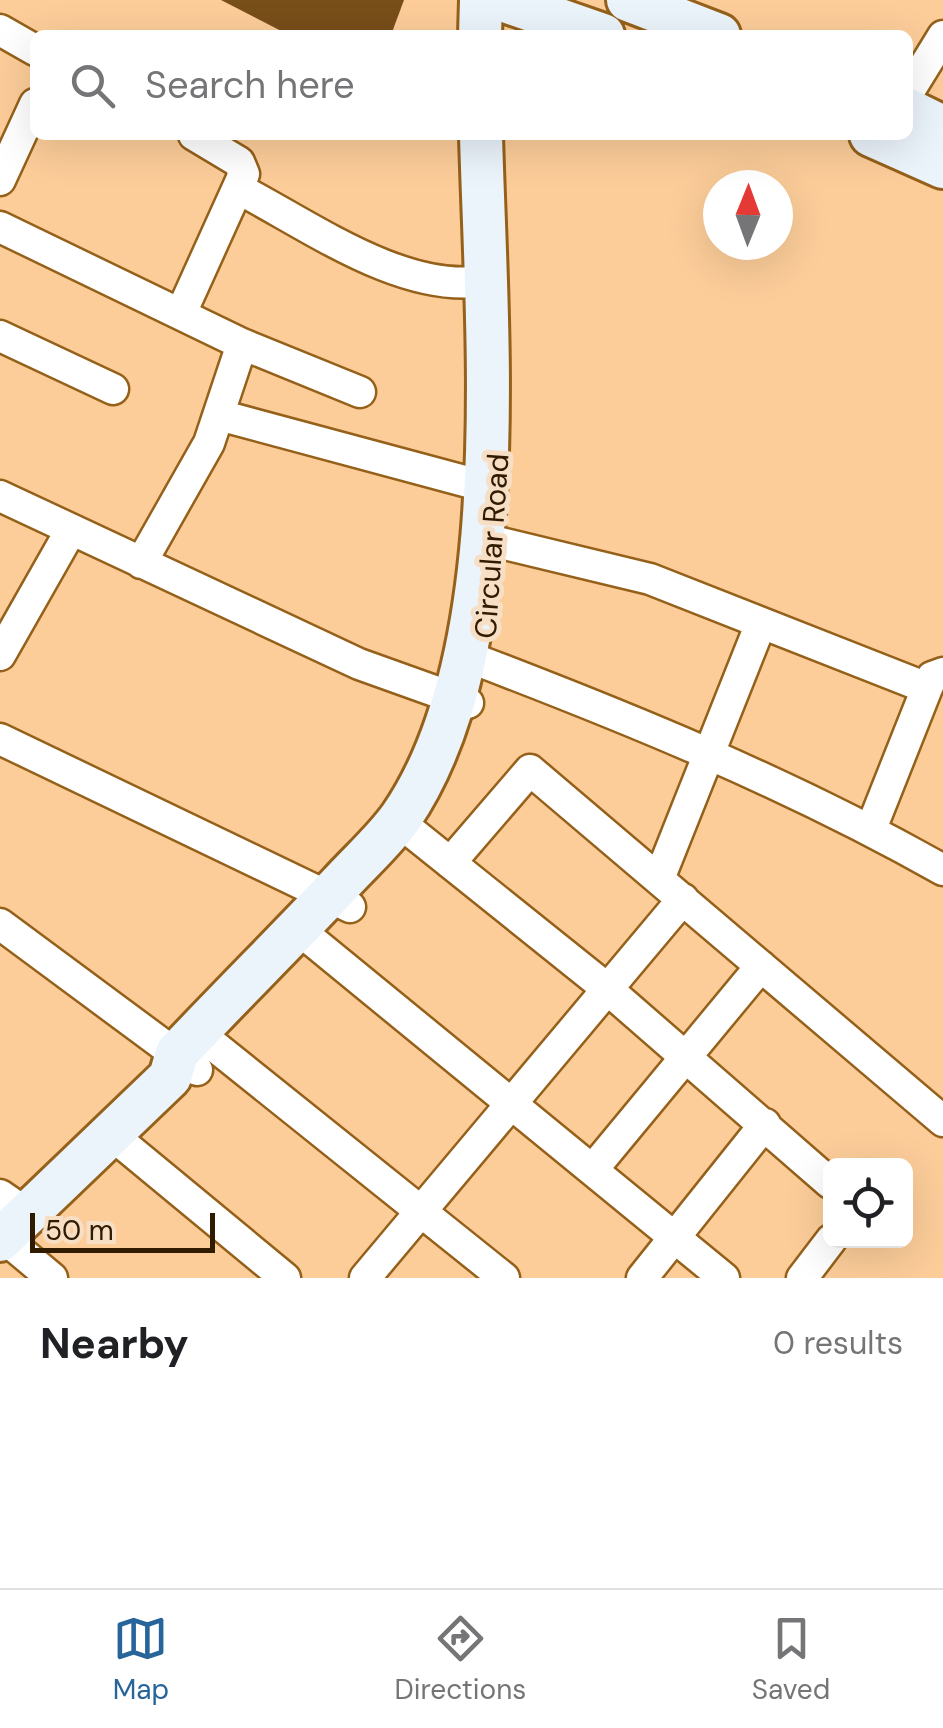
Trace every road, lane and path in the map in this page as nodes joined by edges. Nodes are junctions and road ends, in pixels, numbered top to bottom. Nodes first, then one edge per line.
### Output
1 (628, 0) edge
2 (503, 8) edge
3 (0, 30) edge
4 (484, 30) edge
5 (584, 30) edge
6 (706, 30) edge
7 (943, 36) edge
8 (30, 47) edge
9 (913, 85) edge
10 (913, 112) edge
11 (30, 115) edge
12 (943, 127) edge
13 (202, 140) edge
14 (482, 140) edge
15 (503, 140) edge
16 (882, 140) edge
17 (943, 167) edge
18 (0, 180) edge
19 (240, 189) junction
20 (0, 227) edge
21 (484, 281) junction
22 (182, 311) junction
23 (0, 336) edge
24 (242, 344) junction
25 (113, 388) dead end
26 (360, 392) dead end
27 (219, 416) junction
28 (484, 486) junction
29 (0, 496) edge
30 (72, 530) junction
31 (488, 540) junction
32 (141, 562) junction
33 (761, 622) junction
34 (0, 655) edge
35 (474, 659) junction
36 (935, 680) edge
37 (462, 702) junction
38 (0, 740) edge
39 (708, 753) junction
40 (405, 827) junction
41 (871, 829) junction
42 (450, 863) junction
43 (943, 870) edge
44 (659, 879) junction
45 (683, 899) junction
46 (339, 902) junction
47 (0, 924) edge
48 (309, 937) junction
49 (761, 966) junction
50 (605, 988) junction
51 (684, 1056) junction
52 (192, 1057) junction
53 (510, 1101) junction
54 (941, 1114) edge
55 (765, 1124) junction
56 (112, 1135) junction
57 (593, 1169) junction
58 (823, 1177) edge
59 (421, 1210) junction
60 (8, 1222) edge
61 (676, 1236) junction
62 (826, 1248) edge
63 (52, 1278) edge
64 (285, 1278) edge
65 (365, 1278) edge
66 (504, 1278) edge
67 (642, 1278) edge
68 (724, 1278) edge
69 (802, 1278) edge

1 - 6 main road
2 - 4 main road
2 - 5 main road
3 - 8 street
7 - 9 street
10 - 12 main road
11 - 18 street
13 - 19 street
14 - 21 main road, Circular Road
15 - 31 main road, Circular Road
16 - 17 main road
19 - 21 street
19 - 22 street
20 - 22 street
21 - 28 main road, Circular Road
22 - 24 street
23 - 25 street
24 - 26 street
24 - 27 street
27 - 28 street
27 - 32 street
28 - 31 main road, Circular Road
29 - 30 street
30 - 32 street
30 - 34 street
31 - 33 street
31 - 35 main road, Circular Road
32 - 37 street
33 - 36 street
33 - 39 street
35 - 37 main road, Circular Road
35 - 39 street
36 - 41 street
37 - 40 main road, Circular Road
38 - 46 street
39 - 41 street
39 - 44 street
40 - 42 street
40 - 46 main road, Circular Road
41 - 43 street
42 - 44 street
42 - 50 street
44 - 45 street
45 - 49 street
45 - 50 street
46 - 48 main road, Circular Road
47 - 52 street
48 - 52 main road, Circular Road
48 - 53 street
49 - 51 street
49 - 54 street
50 - 51 street
50 - 53 street
51 - 55 street
51 - 57 street
52 - 56 main road, Circular Road
52 - 59 street
53 - 57 street
53 - 59 street
55 - 58 street
55 - 61 street
56 - 60 main road, Circular Road
56 - 64 street
57 - 61 street
59 - 65 street
59 - 66 street
60 - 63 street
61 - 67 street
61 - 68 street
62 - 69 street

